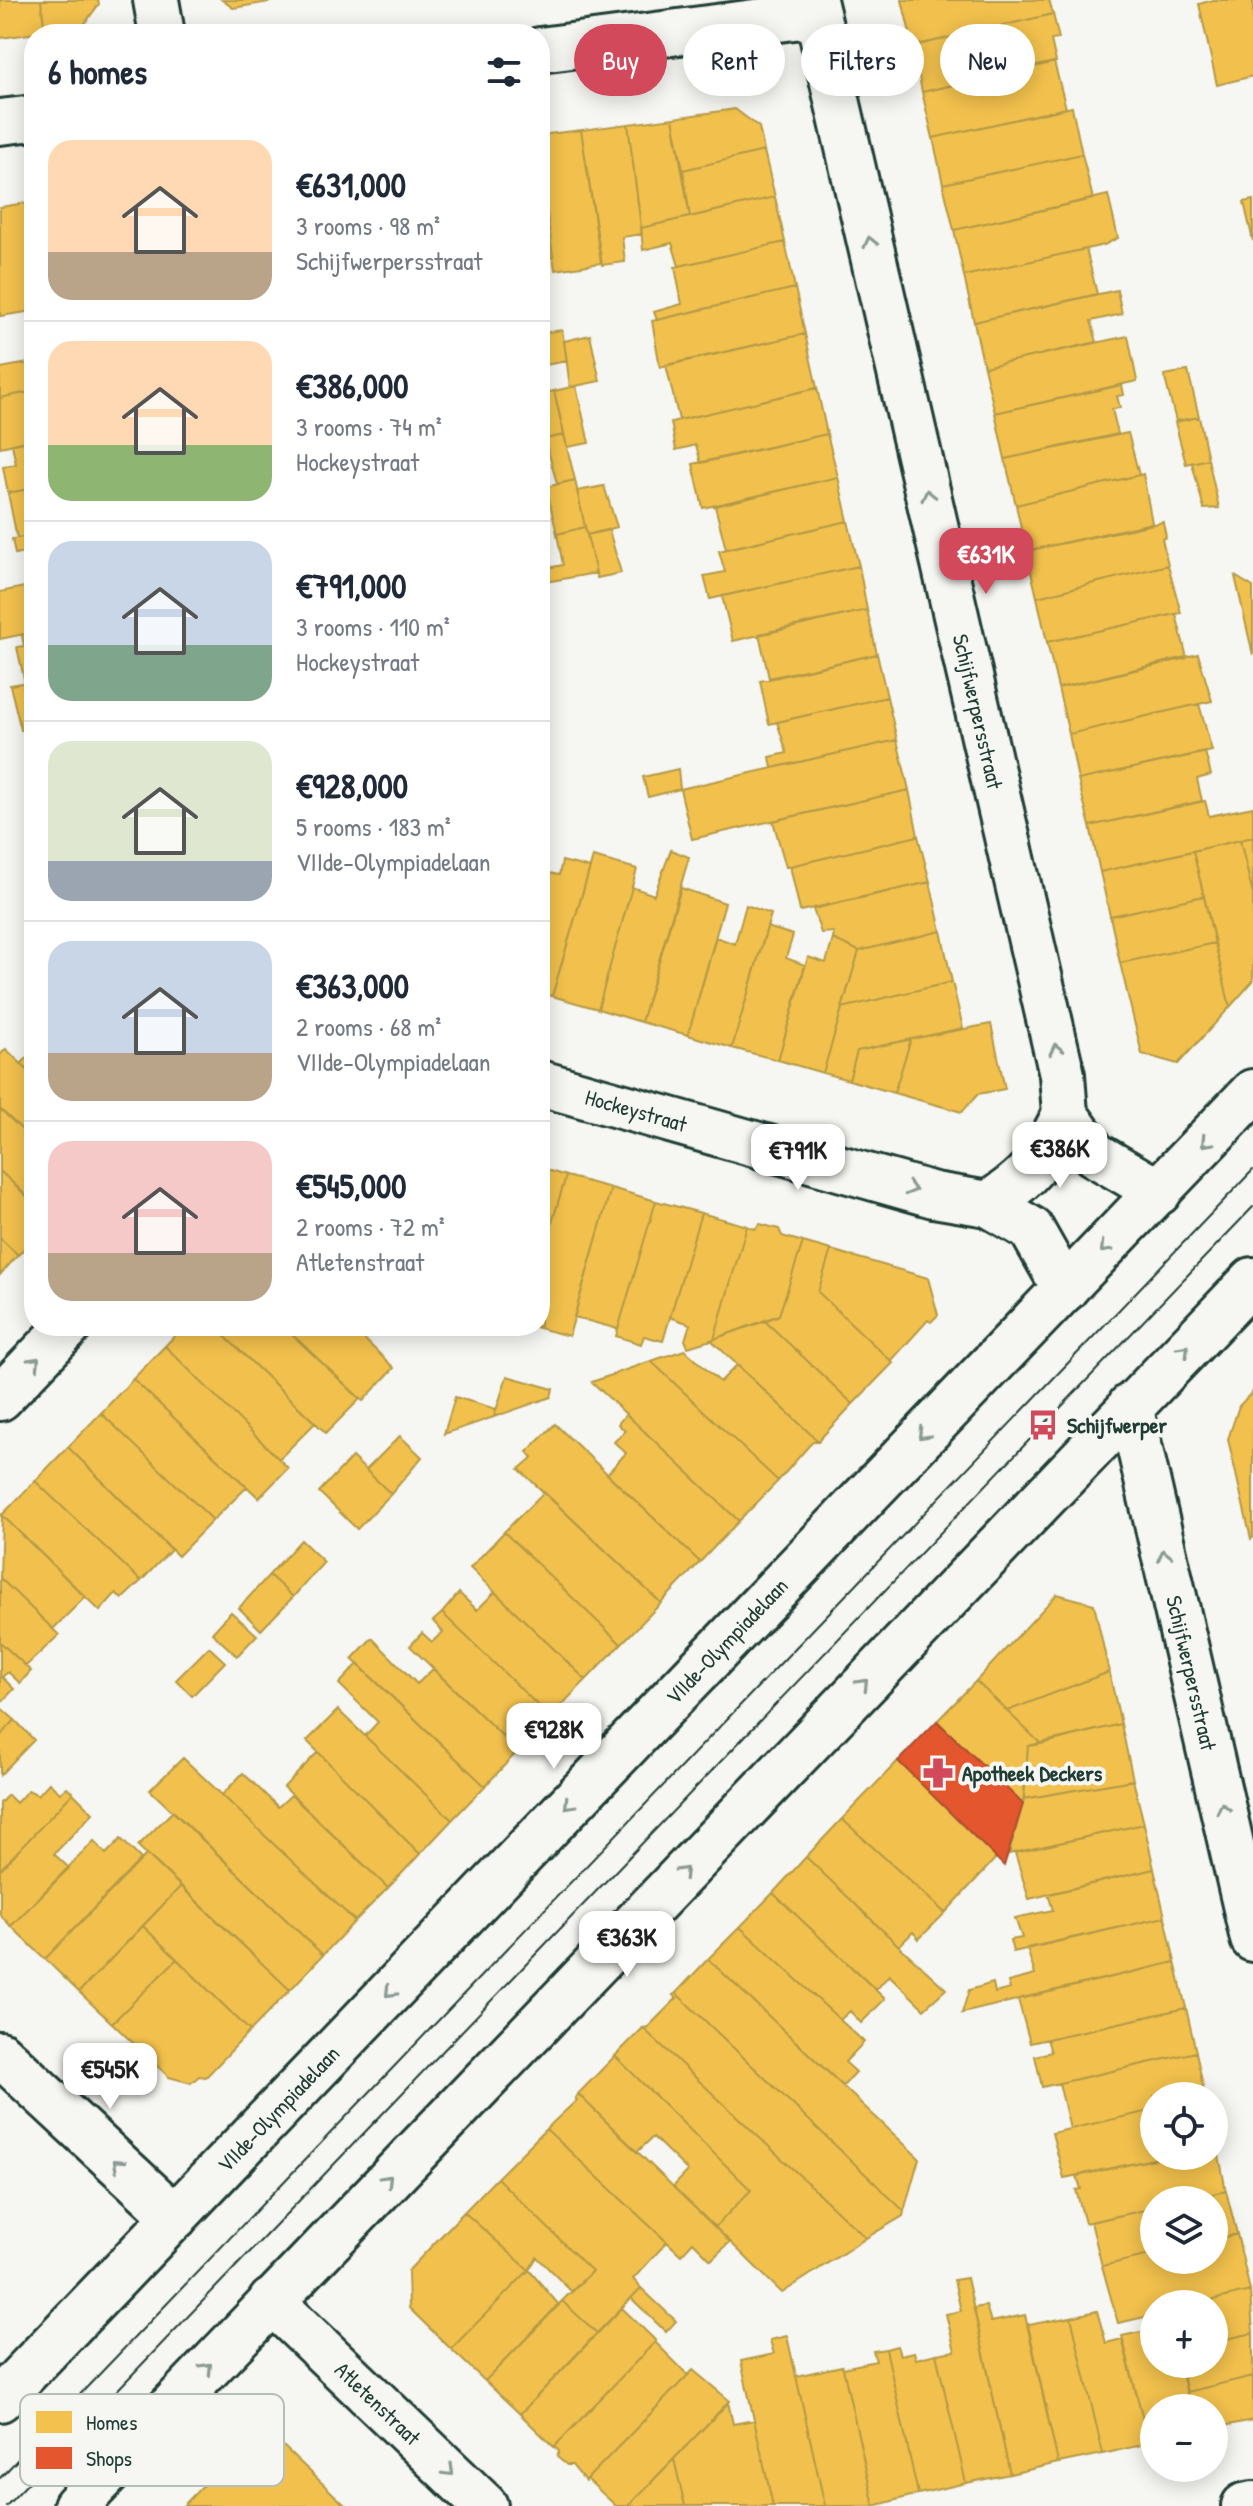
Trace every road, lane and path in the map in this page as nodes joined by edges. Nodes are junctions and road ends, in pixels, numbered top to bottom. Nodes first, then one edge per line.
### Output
1 (156, 0) edge
2 (816, 7) edge
3 (160, 24) edge
4 (550, 48) edge
5 (24, 119) edge
6 (0, 122) edge
7 (550, 1086) edge
8 (1253, 1092) edge
9 (1065, 1114) junction
10 (1159, 1192) junction
11 (988, 1204) junction
12 (1253, 1280) edge
13 (1065, 1289) junction
14 (59, 1336) edge
15 (0, 1398) edge
16 (1130, 1406) junction
17 (1253, 1939) edge
18 (0, 2054) edge
19 (175, 2217) junction
20 (271, 2301) junction
21 (183, 2394) edge
22 (0, 2399) edge
23 (95, 2486) edge
24 (1253, 2504) edge
25 (76, 2506) edge
26 (485, 2506) edge
27 (1244, 2506) edge

1 - 3 street
2 - 4 street
9 -> 2 street, Schijfwerpersstraat
5 - 6 street
7 -> 11 street, Hockeystraat
8 -> 10 street, VIIde-Olympiadelaan
9 - 10 street
9 - 11 street
10 -> 13 street, VIIde-Olympiadelaan
11 - 13 street, Hockeystraat
16 -> 12 street
13 -> 19 street, VIIde-Olympiadelaan
15 -> 14 street
17 -> 16 street, Schijfwerpersstraat
20 -> 16 street
19 -> 18 street
19 - 22 street, VIIde-Olympiadelaan
21 -> 20 street
20 -> 26 street, Atletenstraat
25 -> 23 street
24 - 27 street

